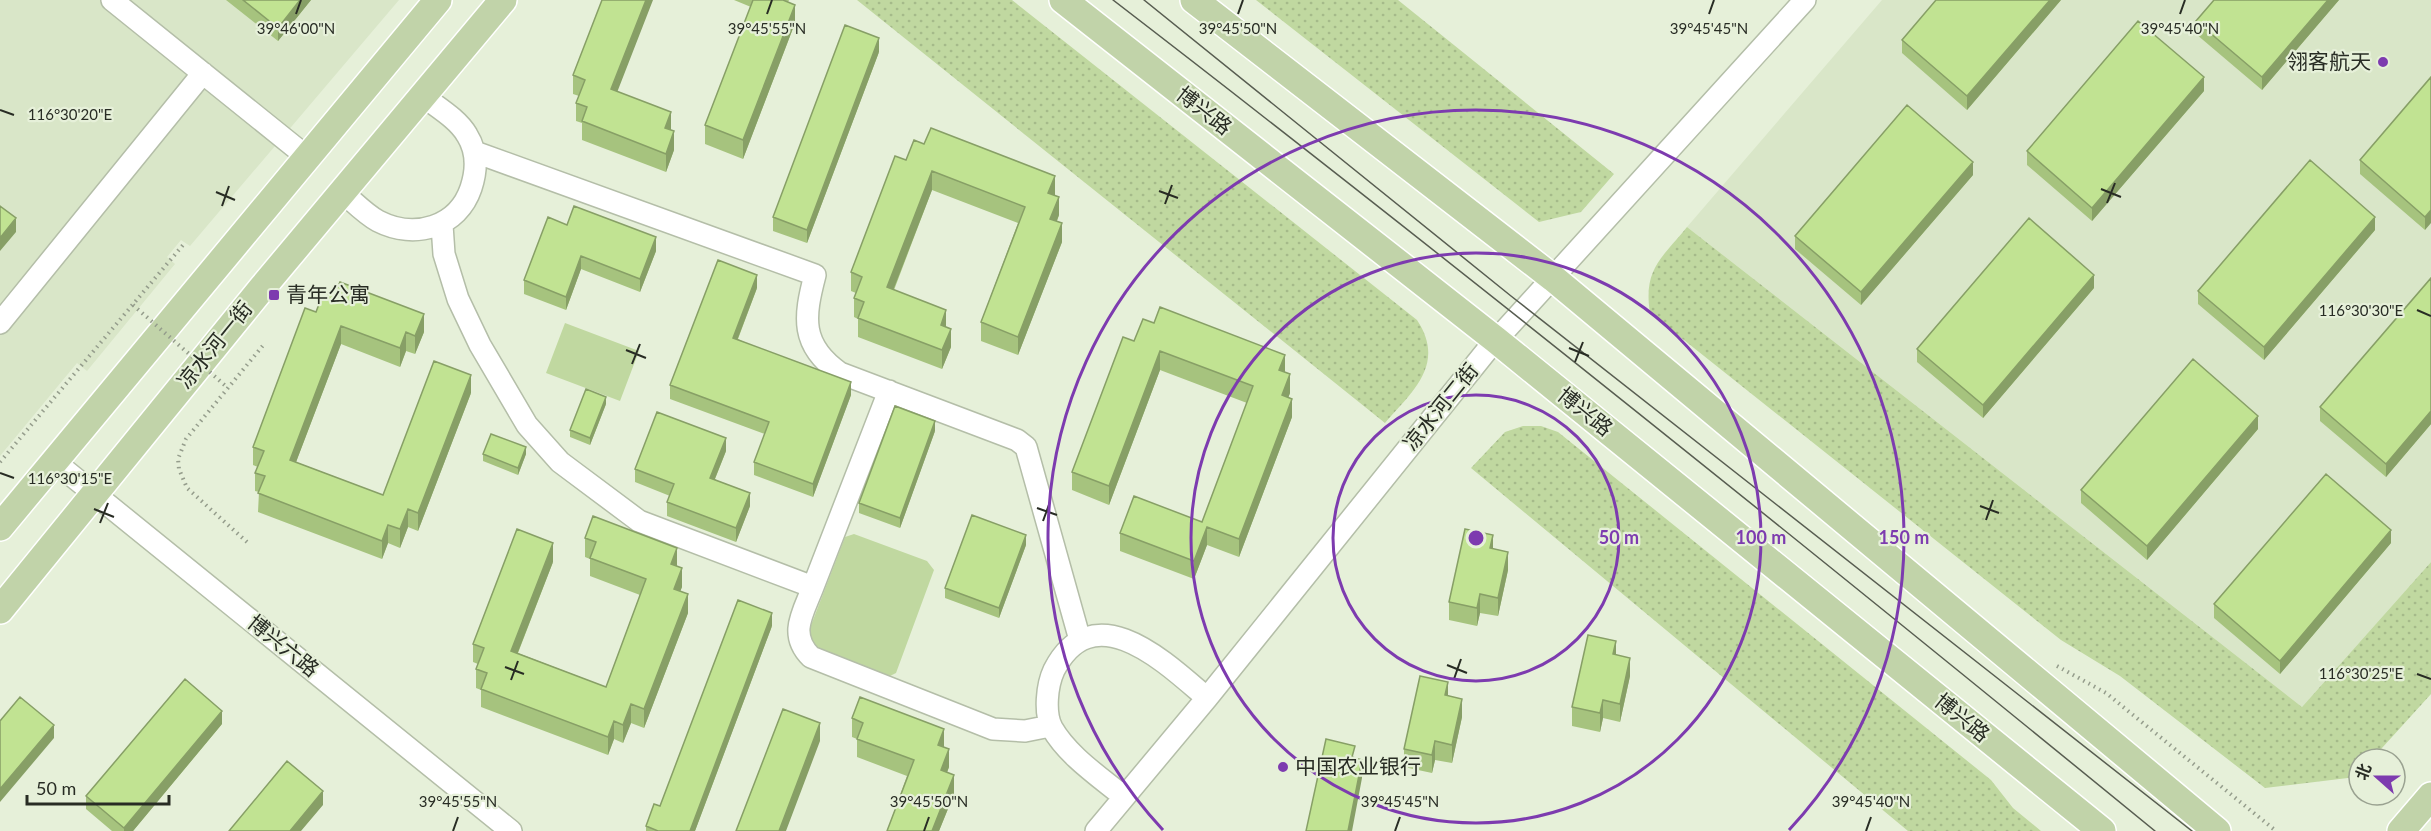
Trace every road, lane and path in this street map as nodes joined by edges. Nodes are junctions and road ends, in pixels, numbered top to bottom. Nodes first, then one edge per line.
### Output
1 (112, 0) edge
2 (438, 0) edge
3 (503, 0) edge
4 (1063, 0) edge
5 (1194, 0) edge
6 (1805, 0) edge
7 (203, 73) junction
8 (423, 96) junction
9 (475, 152) junction
10 (308, 157) junction
11 (342, 192) junction
12 (442, 225) junction
13 (183, 245) dead end
14 (1553, 278) junction
15 (133, 305) junction
16 (0, 323) edge
17 (1496, 340) junction
18 (265, 343) dead end
19 (228, 388) junction
20 (889, 391) junction
21 (0, 462) edge
22 (55, 462) junction
23 (94, 493) junction
24 (0, 527) edge
25 (247, 542) dead end
26 (813, 587) junction
27 (0, 610) edge
28 (1080, 640) junction
29 (1207, 698) junction
30 (1050, 726) junction
31 (2431, 796) edge
32 (1124, 797) junction
33 (511, 831) edge
34 (1096, 831) edge
35 (2102, 831) edge
36 (2217, 831) edge
37 (2401, 831) edge

1 - 7 street
2 - 10 main road
3 - 8 main road, 凉水河一街
4 - 17 main road, 博兴路
5 - 14 main road
6 - 14 street, 凉水河二街
7 - 10 street
7 - 16 street
8 - 9 street
8 - 11 main road, 凉水河一街
9 - 12 street
9 - 20 street
10 - 22 main road
11 - 12 street
11 - 23 main road, 凉水河一街
12 - 26 street
13 - 15 path
14 - 17 street, 凉水河二街
14 - 36 main road
15 - 19 path, bridge
15 - 21 path
17 - 29 street, 凉水河二街
17 - 35 main road, 博兴路
18 - 19 path
19 - 25 path
20 - 26 street
20 - 28 street
22 - 23 street, 博兴六路
22 - 24 main road
23 - 27 main road, 凉水河一街
23 - 33 street, 博兴六路
26 - 30 street
28 - 29 street
28 - 30 street
29 - 32 street, 凉水河二街
30 - 32 street
31 - 37 main road
32 - 34 street, 凉水河二街

